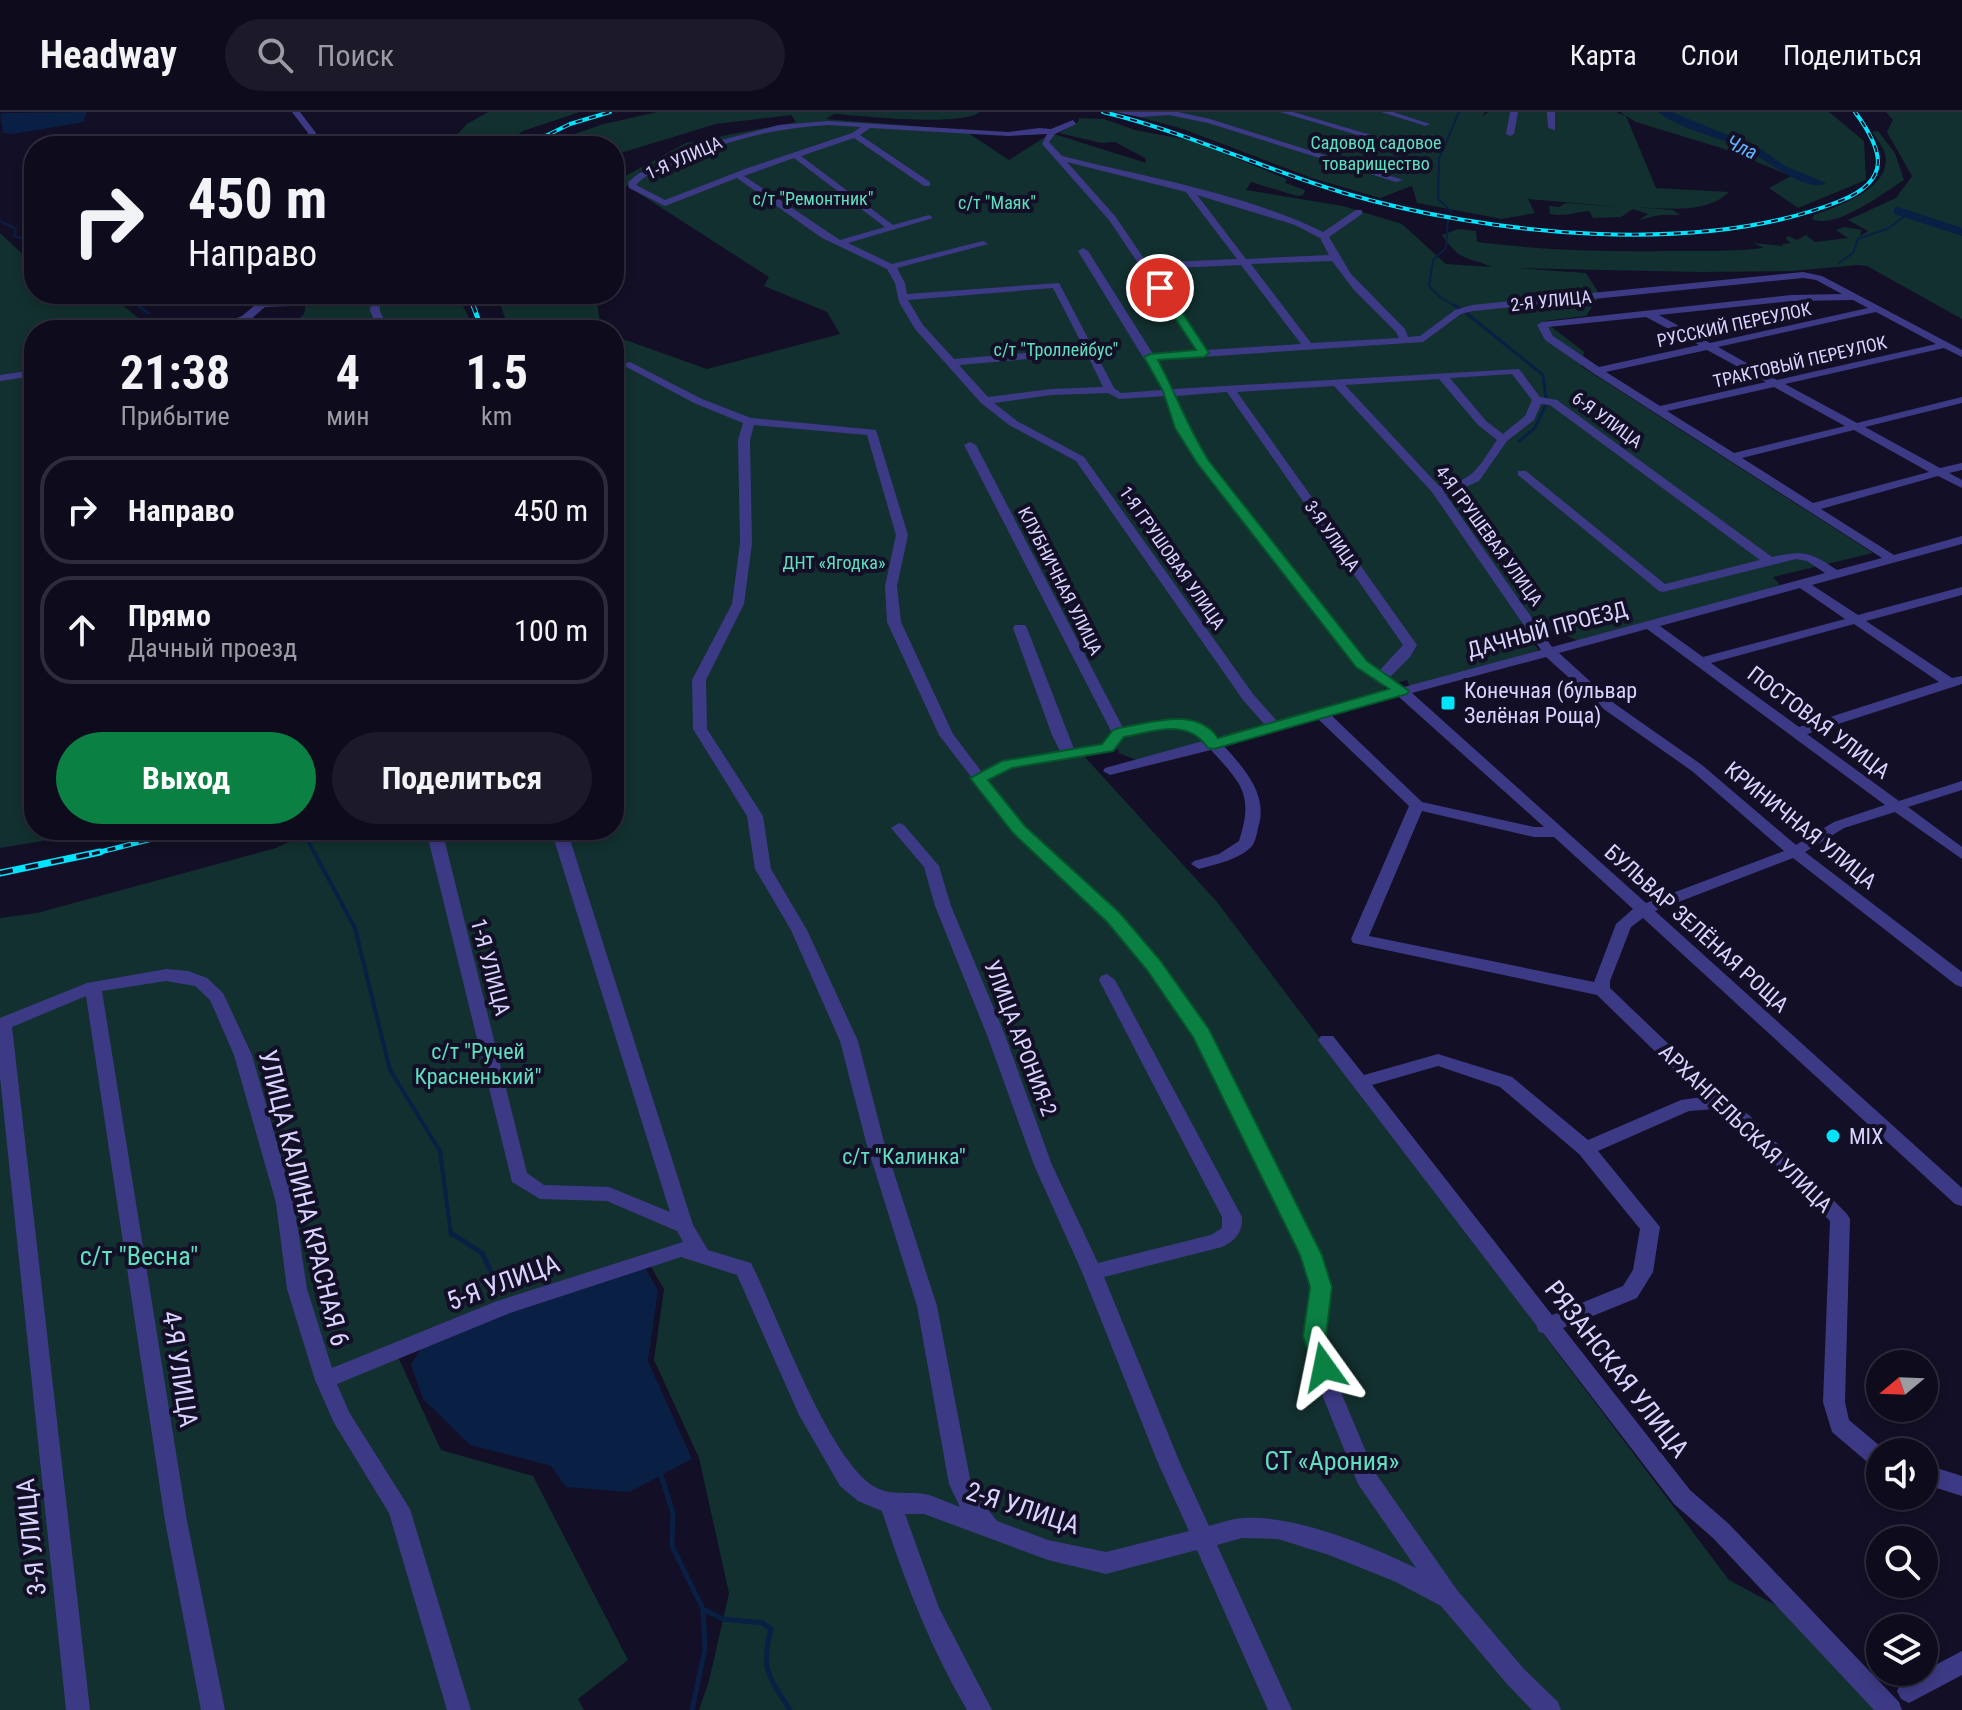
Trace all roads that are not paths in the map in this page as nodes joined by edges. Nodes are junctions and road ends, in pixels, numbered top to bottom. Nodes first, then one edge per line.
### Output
1 (296, 112) edge
2 (1119, 112) edge
3 (1167, 112) edge
4 (1284, 112) edge
5 (1385, 112) edge
6 (1514, 112) edge
7 (1551, 112) edge
8 (1073, 122) dead end
9 (1426, 124) dead end
10 (868, 126) junction
11 (1552, 128) dead end
12 (1052, 132) junction
13 (1510, 134) dead end
14 (855, 135) junction
15 (312, 136) edge
16 (1411, 148) dead end
17 (795, 155) junction
18 (1061, 158) junction
19 (739, 176) junction
20 (1399, 180) dead end
21 (927, 184) dead end
22 (1189, 190) junction
23 (1359, 212) dead end
24 (929, 218) dead end
25 (891, 228) junction
26 (1324, 236) junction
27 (838, 243) junction
28 (983, 244) dead end
29 (1083, 251) dead end
30 (1333, 258) junction
31 (1241, 262) junction
32 (1146, 266) junction
33 (891, 267) junction
34 (903, 297) junction
35 (1854, 297) junction
36 (266, 304) edge
37 (1877, 309) junction
38 (1647, 313) junction
39 (240, 320) edge
40 (1405, 341) junction
41 (1945, 345) junction
42 (1309, 347) junction
43 (1711, 347) junction
44 (1090, 351) junction
45 (1204, 353) junction
46 (1962, 354) edge
47 (1150, 357) junction
48 (949, 363) junction
49 (626, 364) dead end
50 (1597, 371) junction
51 (24, 374) edge
52 (1442, 376) junction
53 (0, 378) edge
54 (1337, 382) junction
55 (1781, 384) junction
56 (1230, 389) junction
57 (1110, 390) junction
58 (1169, 391) junction
59 (1537, 400) junction
60 (1962, 400) edge
61 (985, 401) junction
62 (1661, 409) junction
63 (749, 421) junction
64 (1857, 426) junction
65 (1503, 439) junction
66 (970, 445) dead end
67 (1733, 457) junction
68 (1962, 466) edge
69 (1940, 472) junction
70 (1522, 473) dead end
71 (1962, 485) edge
72 (1436, 490) junction
73 (1810, 508) junction
74 (1962, 540) edge
75 (1892, 559) junction
76 (1769, 561) junction
77 (1835, 574) junction
78 (1801, 583) junction
79 (1663, 588) junction
80 (1962, 591) edge
81 (1683, 615) junction
82 (1858, 622) junction
83 (1650, 625) junction
84 (1020, 628) dead end
85 (1549, 652) junction
86 (1701, 662) junction
87 (1382, 678) junction
88 (1956, 684) edge
89 (1401, 691) junction
90 (1610, 707) joint
91 (1321, 714) junction
92 (1275, 727) junction
93 (1119, 733) junction
94 (1795, 733) junction
95 (1214, 745) junction
96 (1069, 754) junction
97 (1110, 771) dead end
98 (978, 778) junction
99 (1962, 785) edge
100 (1417, 805) junction
101 (1896, 807) junction
102 (899, 828) dead end
103 (1559, 832) junction
104 (436, 840) edge
105 (562, 840) edge
106 (1795, 852) junction
107 (1962, 854) edge
108 (1199, 864) dead end
109 (1644, 909) junction
110 (1107, 980) dead end
111 (1962, 981) edge
112 (93, 987) junction
113 (1602, 990) junction
114 (1327, 1040) dead end
115 (1361, 1082) junction
116 (1718, 1102) junction
117 (1586, 1149) junction
118 (1962, 1199) edge
119 (684, 1226) junction
120 (701, 1255) junction
121 (1092, 1272) junction
122 (1546, 1326) junction
123 (325, 1380) junction
124 (1866, 1447) edge
125 (1938, 1478) edge
126 (1962, 1486) edge
127 (891, 1504) junction
128 (992, 1530) junction
129 (1204, 1537) junction
130 (1449, 1598) junction
131 (1962, 1662) edge
132 (1909, 1691) dead end
133 (78, 1710) edge
134 (213, 1710) edge
135 (459, 1710) edge
136 (980, 1710) edge
137 (1280, 1710) edge
138 (1549, 1710) edge
139 (1890, 1710) edge

1 - 15 street
2 - 3 street
3 - 20 street
4 - 16 street
5 - 9 street
6 - 13 street
7 - 11 street
8 - 12 street, 1-Я УЛИЦА
10 - 12 street, 1-Я УЛИЦА
10 - 14 street, 1-Я УЛИЦА
10 - 19 street, 1-Я УЛИЦА
12 - 18 street
14 - 17 street, 1-Я УЛИЦА
14 - 21 street
17 - 19 street, 1-Я УЛИЦА
17 - 25 street
18 - 22 street
18 - 32 street
19 - 27 street
22 - 26 street
22 - 31 street
23 - 26 street
24 - 25 street
25 - 27 street
26 - 30 street
27 - 33 street
28 - 33 street
29 - 47 street
30 - 31 street
30 - 40 street
31 - 32 street
31 - 42 street
32 - 45 street
33 - 34 street, 1-Я ГРУШОВАЯ УЛИЦА
34 - 44 street
34 - 48 street, 1-Я ГРУШОВАЯ УЛИЦА
35 - 37 street
35 - 38 street
35 - 40 street, 2-Я УЛИЦА
36 - 39 street
37 - 41 street
37 - 43 street, РУССКИЙ ПЕРЕУЛОК
38 - 43 street
38 - 50 street, 2-Я УЛИЦА
40 - 42 street, 2-Я УЛИЦА
41 - 46 street
41 - 55 street, ТРАКТОВЫЙ ПЕРЕУЛОК
42 - 45 street, 2-Я УЛИЦА
43 - 50 street, РУССКИЙ ПЕРЕУЛОК
43 - 55 street
44 - 48 street
44 - 57 street
45 - 47 street, 2-Я УЛИЦА
47 - 58 street
48 - 61 street, 1-Я ГРУШОВАЯ УЛИЦА
49 - 63 street
50 - 62 street, 2-Я УЛИЦА
51 - 53 street
52 - 54 street
52 - 59 street
52 - 65 street
54 - 56 street
54 - 72 street, 4-Я ГРУШЕВАЯ УЛИЦА
55 - 62 street, ТРАКТОВЫЙ ПЕРЕУЛОК
55 - 64 street
56 - 58 street
56 - 87 street, 3-Я УЛИЦА
57 - 58 street
57 - 61 street
58 - 87 street
59 - 65 street, 6-Я УЛИЦА
59 - 76 street, 6-Я УЛИЦА
60 - 64 street
61 - 92 street, 1-Я ГРУШОВАЯ УЛИЦА
62 - 67 street, 2-Я УЛИЦА
63 - 98 street
63 - 128 street
64 - 67 street
64 - 69 street
65 - 72 street, 6-Я УЛИЦА
66 - 93 street, КЛУБНИЧНАЯ УЛИЦА
67 - 73 street, 2-Я УЛИЦА
68 - 69 street
69 - 71 street
69 - 73 street
70 - 79 street
72 - 85 street, 4-Я ГРУШЕВАЯ УЛИЦА
73 - 75 street, 2-Я УЛИЦА
74 - 75 street, ДАЧНЫЙ ПРОЕЗД
75 - 77 street, ДАЧНЫЙ ПРОЕЗД
76 - 77 street
76 - 79 street
77 - 78 street, ДАЧНЫЙ ПРОЕЗД
78 - 81 street, ДАЧНЫЙ ПРОЕЗД
78 - 82 street
79 - 81 street
80 - 82 street
81 - 83 street, ДАЧНЫЙ ПРОЕЗД
82 - 86 street
82 - 88 street
83 - 85 street, ДАЧНЫЙ ПРОЕЗД
83 - 86 street, ПОСТОВАЯ УЛИЦА
84 - 96 street
85 - 89 street, ДАЧНЫЙ ПРОЕЗД
85 - 90 street, 4-Я ГРУШЕВАЯ УЛИЦА
86 - 94 street, ПОСТОВАЯ УЛИЦА
87 - 89 street
88 - 94 street
89 - 91 street, ДАЧНЫЙ ПРОЕЗД
89 - 103 street, БУЛЬВАР ЗЕЛЁНАЯ РОЩА
90 - 106 street, КРИНИЧНАЯ УЛИЦА
91 - 92 street, ДАЧНЫЙ ПРОЕЗД
91 - 100 street
92 - 95 street, ДАЧНЫЙ ПРОЕЗД
93 - 95 street
93 - 96 street
94 - 101 street, ПОСТОВАЯ УЛИЦА
95 - 97 street, ДАЧНЫЙ ПРОЕЗД
95 - 108 street
96 - 98 street
98 - 130 street
99 - 101 street
100 - 103 street
100 - 113 street
101 - 106 street
101 - 107 street, ПОСТОВАЯ УЛИЦА
102 - 121 street, УЛИЦА АРОНИЯ-2
103 - 109 street, БУЛЬВАР ЗЕЛЁНАЯ РОЩА
104 - 119 street, 1-Я УЛИЦА
105 - 119 street
106 - 109 street
106 - 111 street, КРИНИЧНАЯ УЛИЦА
109 - 113 street
109 - 118 street, БУЛЬВАР ЗЕЛЁНАЯ РОЩА
110 - 121 street
112 - 123 street, УЛИЦА КАЛИНА КРАСНАЯ 6
112 - 133 street, 3-Я УЛИЦА
112 - 134 street, 4-Я УЛИЦА
113 - 116 street, АРХАНГЕЛЬСКАЯ УЛИЦА
114 - 115 street, РЯЗАНСКАЯ УЛИЦА
115 - 117 street
115 - 122 street, РЯЗАНСКАЯ УЛИЦА
116 - 117 street
116 - 124 street, АРХАНГЕЛЬСКАЯ УЛИЦА
117 - 122 street
119 - 120 street
120 - 123 street, 5-Я УЛИЦА
120 - 127 street, 2-Я УЛИЦА
121 - 129 street, УЛИЦА АРОНИЯ-2
122 - 139 street, РЯЗАНСКАЯ УЛИЦА
123 - 135 street, УЛИЦА КАЛИНА КРАСНАЯ 6
125 - 126 street
127 - 128 street, 2-Я УЛИЦА
127 - 136 street
128 - 129 street, 2-Я УЛИЦА
129 - 130 street, 2-Я УЛИЦА
129 - 137 street, УЛИЦА АРОНИЯ-2
130 - 138 street
131 - 132 street

